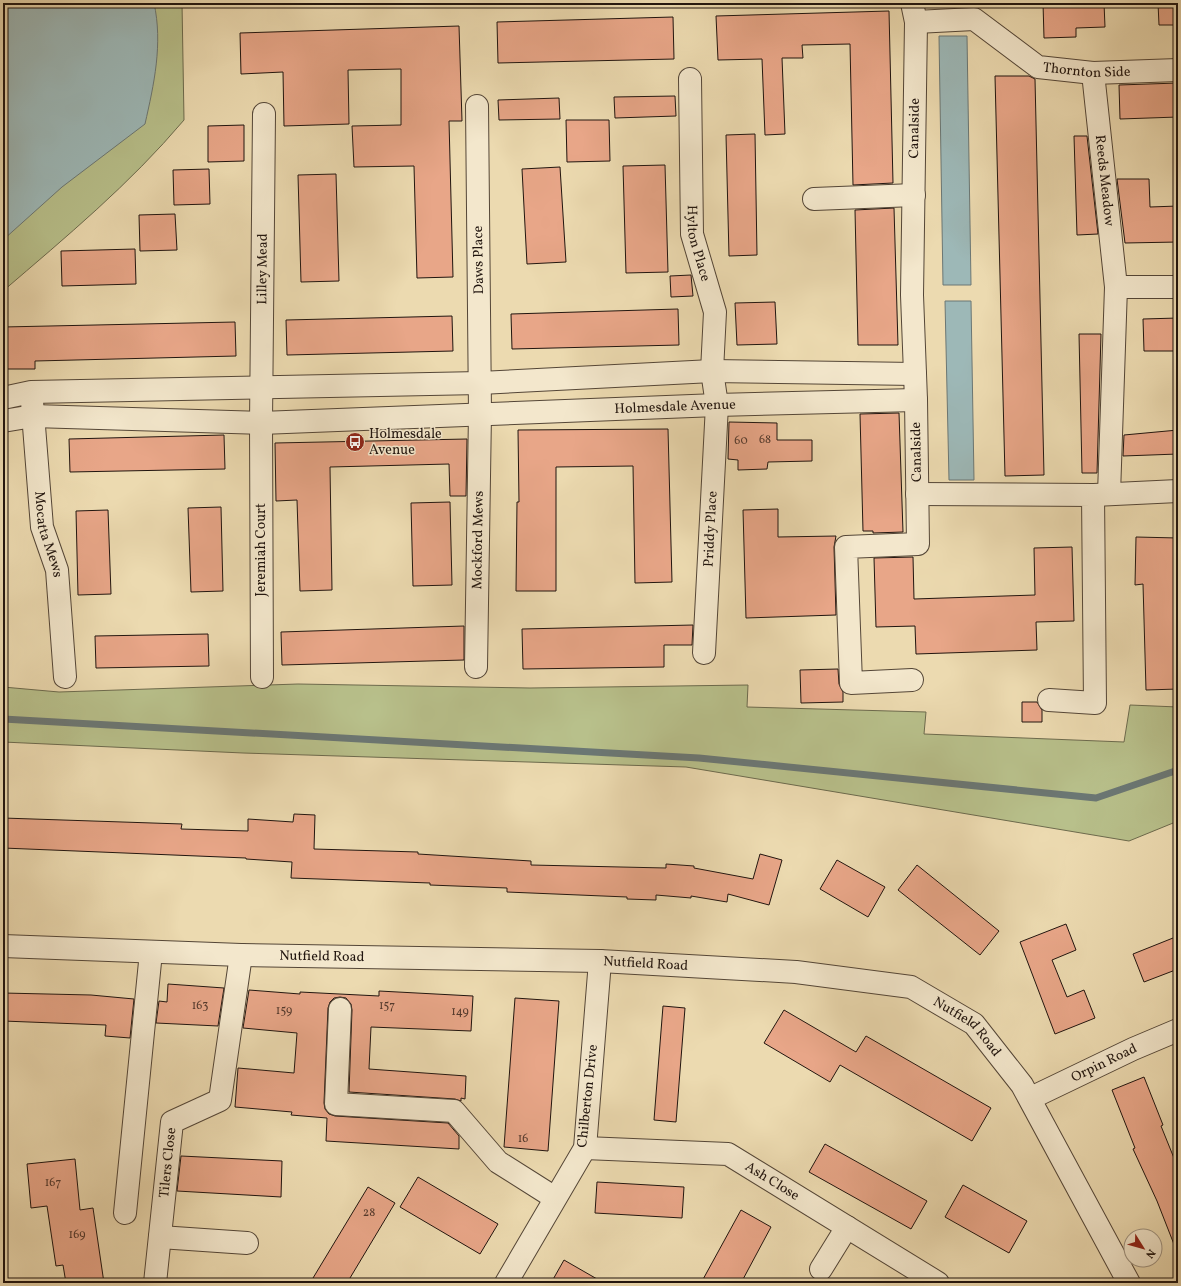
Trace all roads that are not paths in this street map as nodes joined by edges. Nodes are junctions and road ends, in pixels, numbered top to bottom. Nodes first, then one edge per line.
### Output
1 (914, 12) edge
2 (1178, 70) edge
3 (1093, 73) junction
4 (690, 79) dead end
5 (477, 106) dead end
6 (264, 114) dead end
7 (914, 195) junction
8 (814, 199) dead end
9 (1116, 286) junction
10 (1178, 287) edge
11 (712, 371) junction
12 (915, 374) junction
13 (480, 383) junction
14 (261, 388) junction
15 (31, 392) junction
16 (3, 398) edge
17 (916, 400) junction
18 (717, 405) junction
19 (480, 413) junction
20 (33, 416) junction
21 (3, 421) edge
22 (261, 423) junction
23 (1178, 491) edge
24 (917, 494) junction
25 (1101, 495) junction
26 (704, 653) dead end
27 (476, 668) dead end
28 (64, 677) dead end
29 (262, 677) dead end
30 (912, 680) dead end
31 (1049, 700) dead end
32 (3, 946) edge
33 (151, 952) junction
34 (241, 955) junction
35 (600, 961) junction
36 (340, 1009) dead end
37 (1178, 1030) edge
38 (1031, 1098) junction
39 (585, 1148) junction
40 (556, 1198) junction
41 (125, 1213) dead end
42 (847, 1227) junction
43 (160, 1237) junction
44 (247, 1244) dead end
45 (821, 1269) dead end
46 (155, 1283) edge
47 (506, 1283) edge
48 (938, 1283) edge
49 (1129, 1283) edge

1 - 3 street, Thornton Side
1 - 7 street, Canalside
2 - 3 street, Thornton Side
3 - 9 street, Reeds Meadow
4 - 11 street, Hylton Place
5 - 13 street, Daws Place
6 - 14 street, Lilley Mead
7 - 8 street
7 - 12 street, Canalside
9 - 10 street
9 - 25 street, Reeds Meadow
11 - 12 street
11 - 13 street
11 - 18 street, Hylton Place
12 - 17 street, Canalside
13 - 14 street
13 - 19 street, Daws Place
14 - 15 street
14 - 22 street, Lilley Mead
15 - 16 street
15 - 20 street, Mocatta Mews
17 - 18 street, Holmesdale Avenue
17 - 24 street, Canalside
18 - 19 street, Holmesdale Avenue
18 - 26 street, Priddy Place
19 - 22 street, Holmesdale Avenue
19 - 27 street, Mockford Mews
20 - 21 street, Holmesdale Avenue
20 - 22 street, Holmesdale Avenue
20 - 28 street, Mocatta Mews
22 - 29 street, Jeremiah Court
23 - 25 street
24 - 25 street, Canalside
24 - 30 street
25 - 31 street
32 - 33 street, Nutfield Road
33 - 34 street, Nutfield Road
33 - 41 street
34 - 35 street, Nutfield Road
34 - 43 street, Tilers Close
35 - 38 street, Nutfield Road
35 - 39 street, Chilberton Drive
36 - 40 street
37 - 38 street, Orpin Road
38 - 49 street, Nutfield Road
39 - 40 street, Chilberton Drive
39 - 42 street, Ash Close
40 - 47 street, Chilberton Drive
42 - 45 street
42 - 48 street, Ash Close
43 - 44 street
43 - 46 street, Tilers Close

